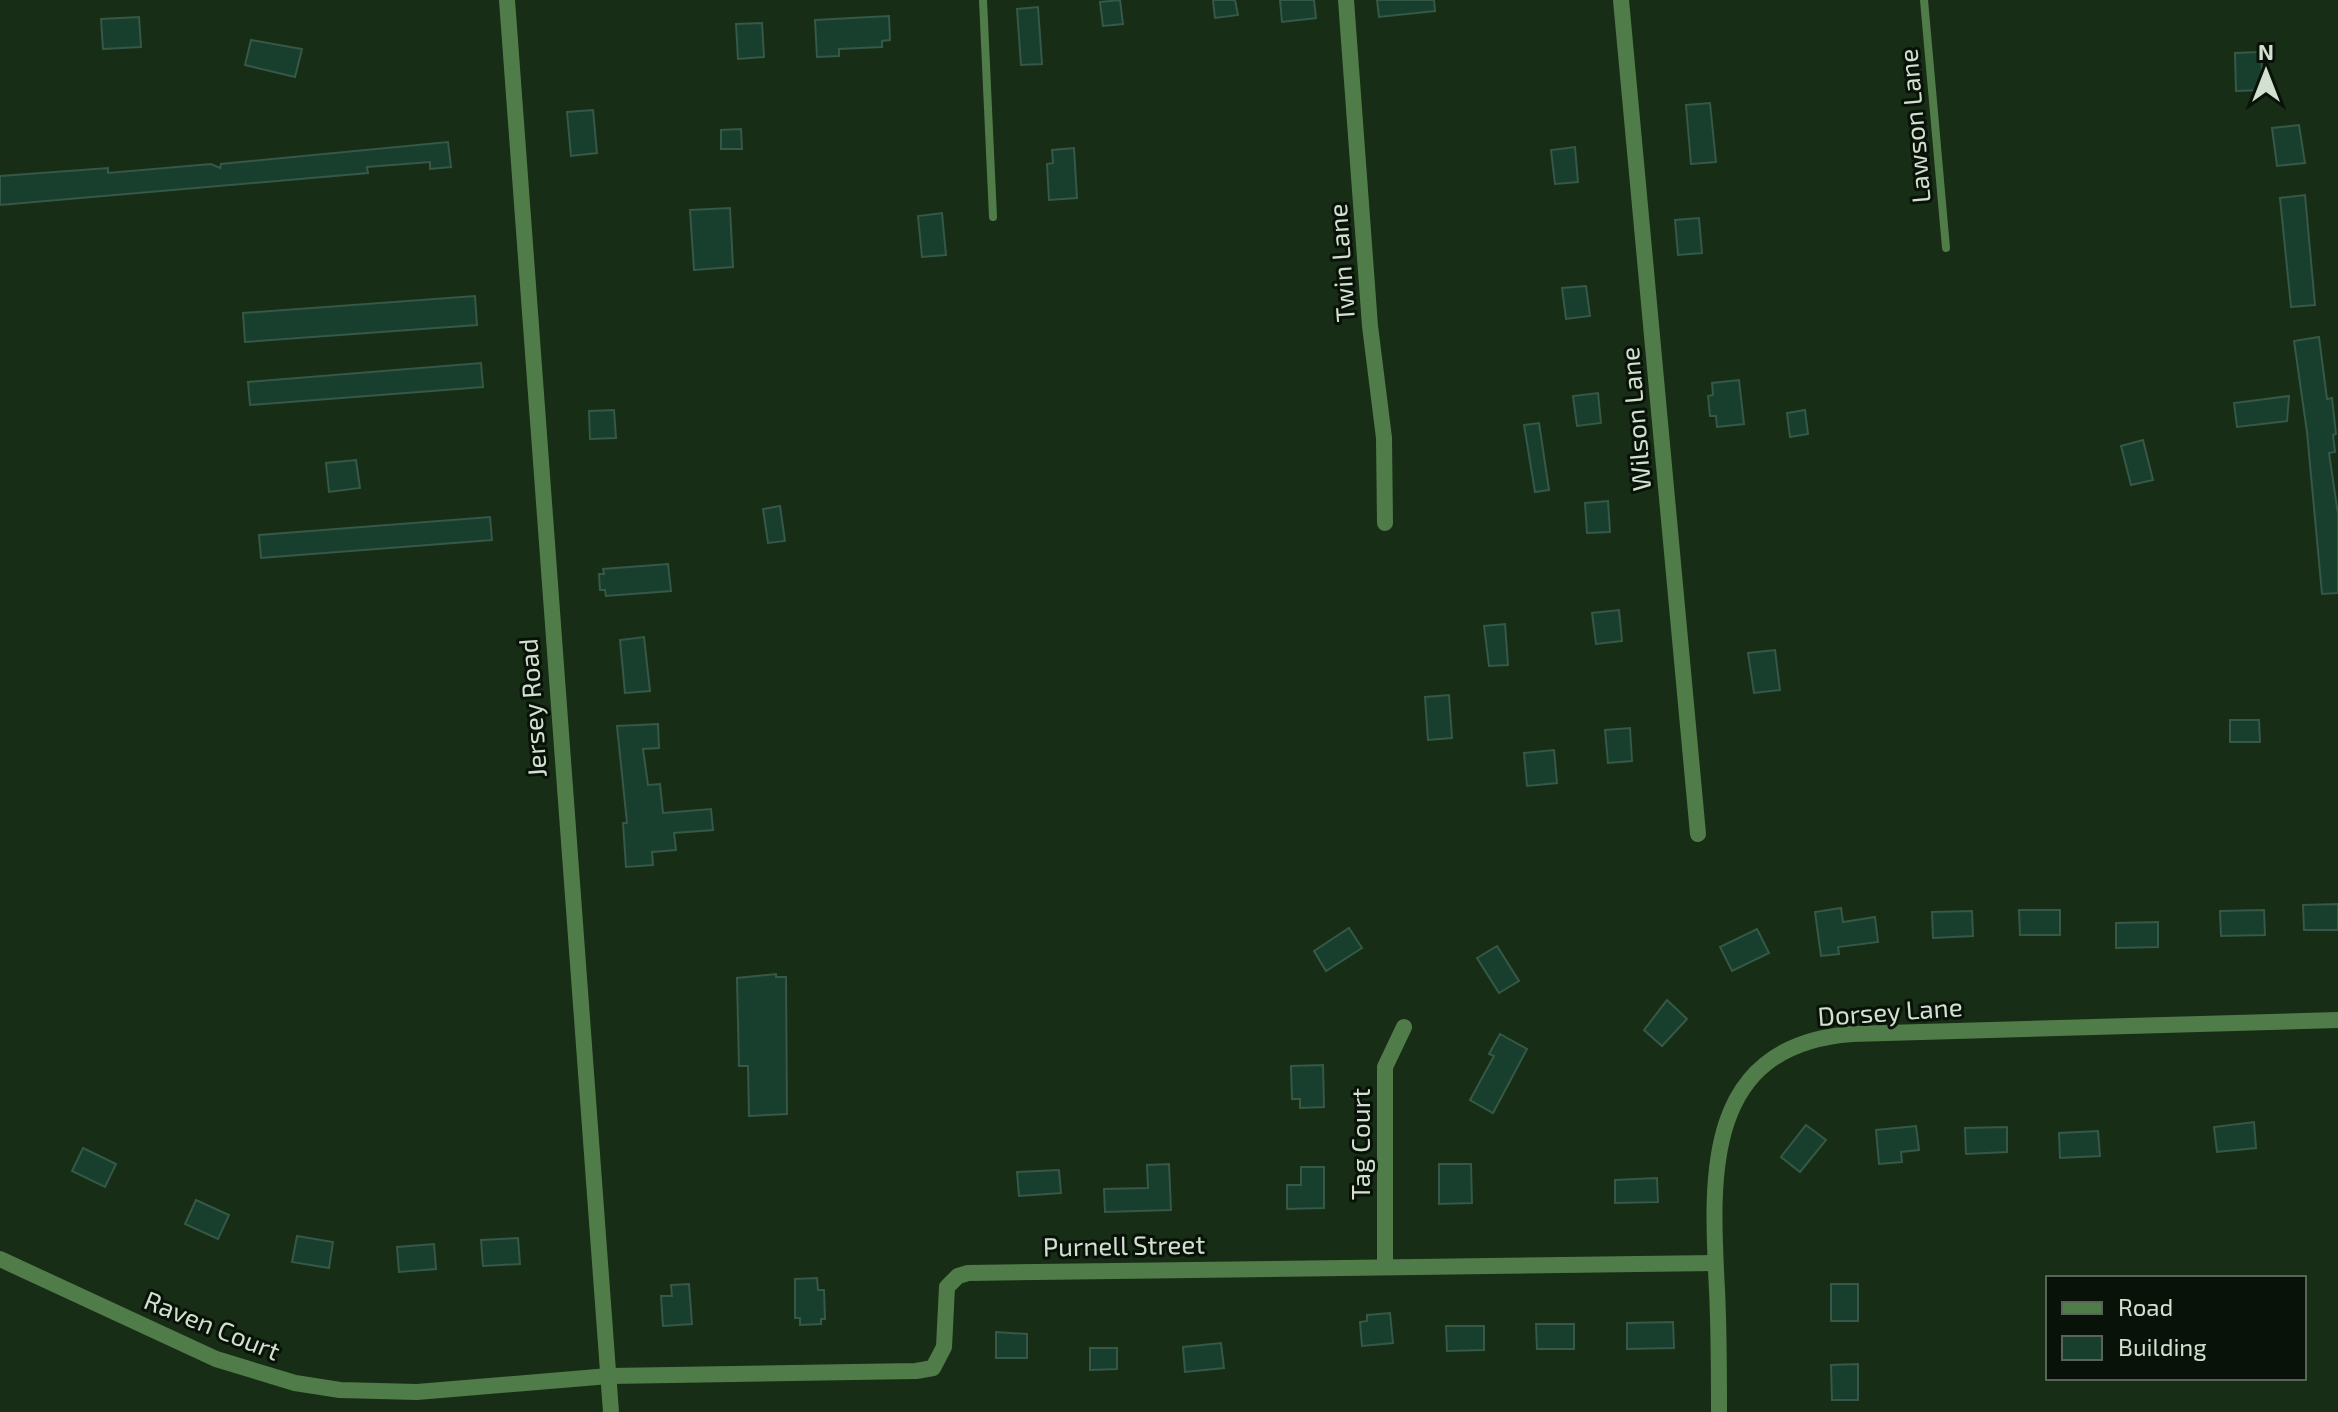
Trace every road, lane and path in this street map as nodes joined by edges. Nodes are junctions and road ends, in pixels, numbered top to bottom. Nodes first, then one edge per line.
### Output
1 (507, 0) edge
2 (983, 0) edge
3 (1346, 0) edge
4 (1621, 0) edge
5 (1924, 0) edge
6 (993, 217) dead end
7 (1946, 248) dead end
8 (1385, 523) dead end
9 (1698, 834) dead end
10 (2338, 1020) edge
11 (1404, 1027) dead end
12 (0, 1259) edge
13 (1715, 1263) junction
14 (1385, 1266) junction
15 (609, 1376) junction
16 (611, 1412) edge
17 (1719, 1412) edge

1 - 15 street, Jersey Road
2 - 6 lane
3 - 8 street, Twin Lane
4 - 9 street, Wilson Lane
5 - 7 lane, Lawson Lane
10 - 13 street, Dorsey Lane
11 - 14 street, Tag Court
12 - 15 street, Raven Court
13 - 14 street, Purnell Street
13 - 17 street, Dorsey Lane
14 - 15 street, Purnell Street
15 - 16 street, Jersey Road

